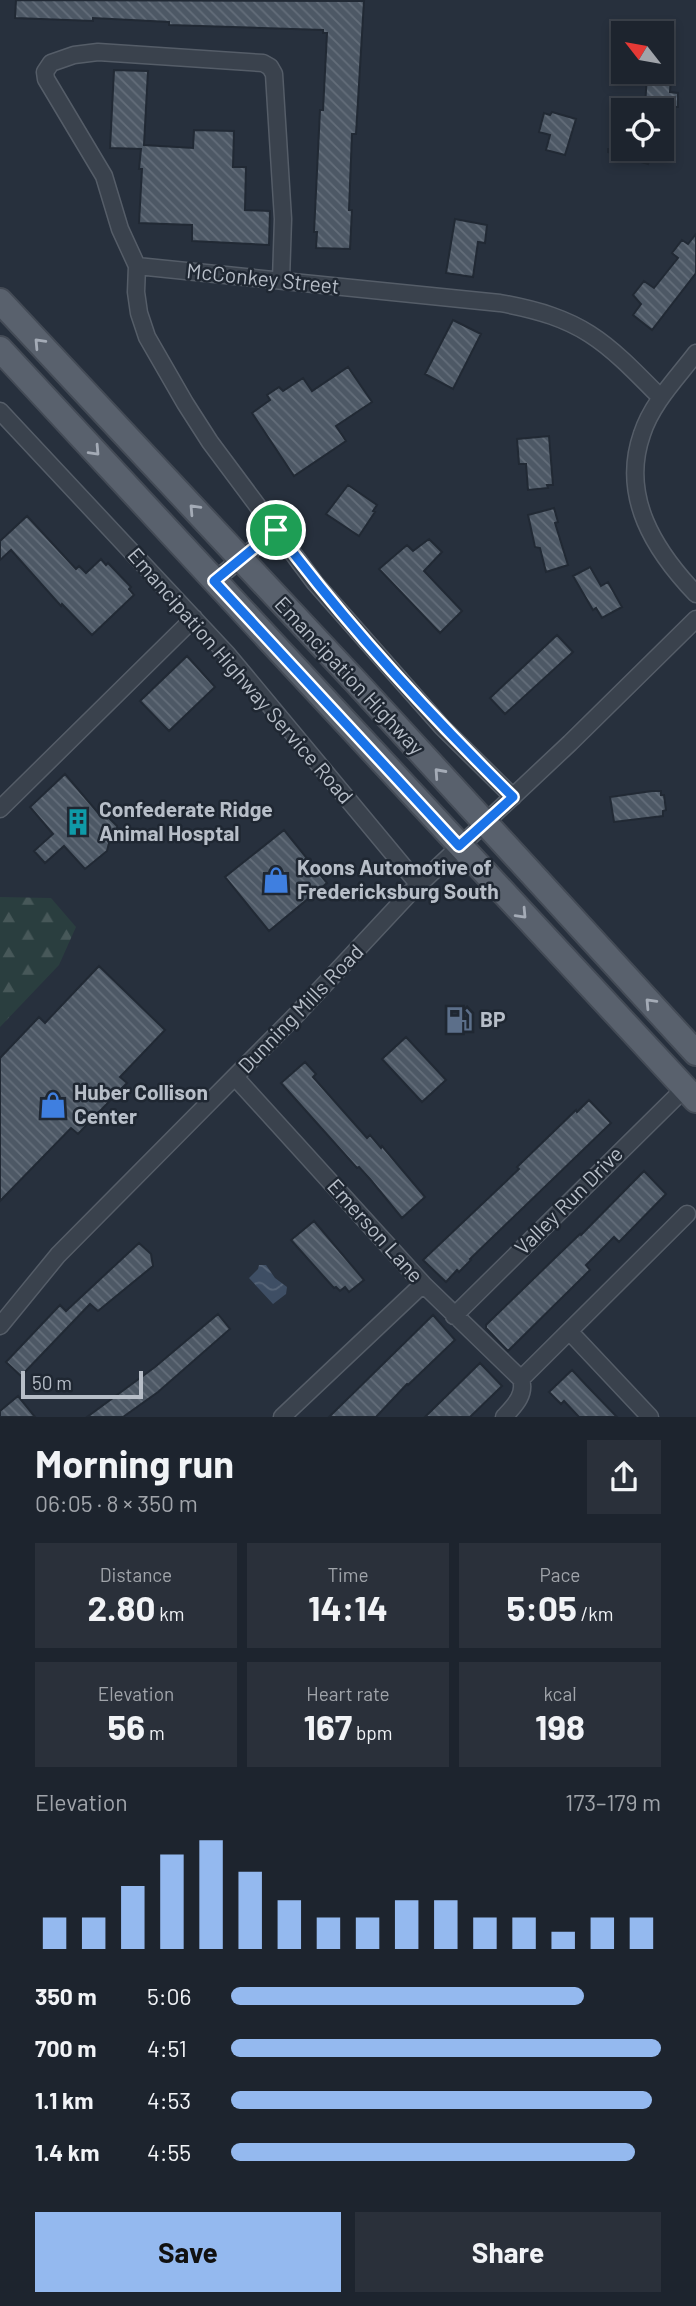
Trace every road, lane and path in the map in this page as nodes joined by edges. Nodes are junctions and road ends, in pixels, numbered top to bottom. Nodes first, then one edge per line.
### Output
1 (137, 266) junction
2 (281, 280) junction
3 (0, 301) edge
4 (0, 349) edge
5 (696, 353) edge
6 (661, 398) junction
7 (0, 411) edge
8 (276, 530) junction
9 (240, 559) junction
10 (214, 581) junction
11 (696, 594) edge
12 (194, 618) junction
13 (696, 620) edge
14 (513, 797) junction
15 (0, 809) edge
16 (484, 823) junction
17 (459, 846) junction
18 (419, 885) junction
19 (696, 1053) edge
20 (235, 1077) junction
21 (691, 1094) edge
22 (687, 1214) dead end
23 (424, 1284) junction
24 (454, 1316) junction
25 (0, 1326) edge
26 (570, 1332) junction
27 (521, 1380) junction
28 (282, 1417) edge
29 (504, 1417) edge
30 (650, 1417) edge

1 - 2 street, McConkey Street
1 - 2 street
1 - 8 street
2 - 6 street, McConkey Street
9 -> 3 main road, Emancipation Highway
4 -> 10 main road, Emancipation Highway
5 - 6 street
6 - 11 street
7 - 12 street, Emancipation Highway Service Road
8 - 9 street
8 - 14 street
9 - 10 street
16 -> 9 main road, Emancipation Highway
10 - 17 main road, Emancipation Highway
12 - 15 street
12 - 18 street, Emancipation Highway Service Road
13 - 14 street, Dunning Mills Road
14 - 16 street, Dunning Mills Road
16 - 17 street, Dunning Mills Road
19 -> 16 main road, Emancipation Highway
17 - 18 street, Dunning Mills Road
17 -> 21 main road, Emancipation Highway
18 - 20 street, Dunning Mills Road
20 - 23 street, Emerson Lane
20 - 25 street, Dunning Mills Road
21 - 24 street, Valley Run Drive
22 - 26 street
23 - 24 street, Emerson Lane
23 - 28 street
24 - 27 street, Emerson Lane
26 - 27 street
26 - 30 street
27 - 29 street

